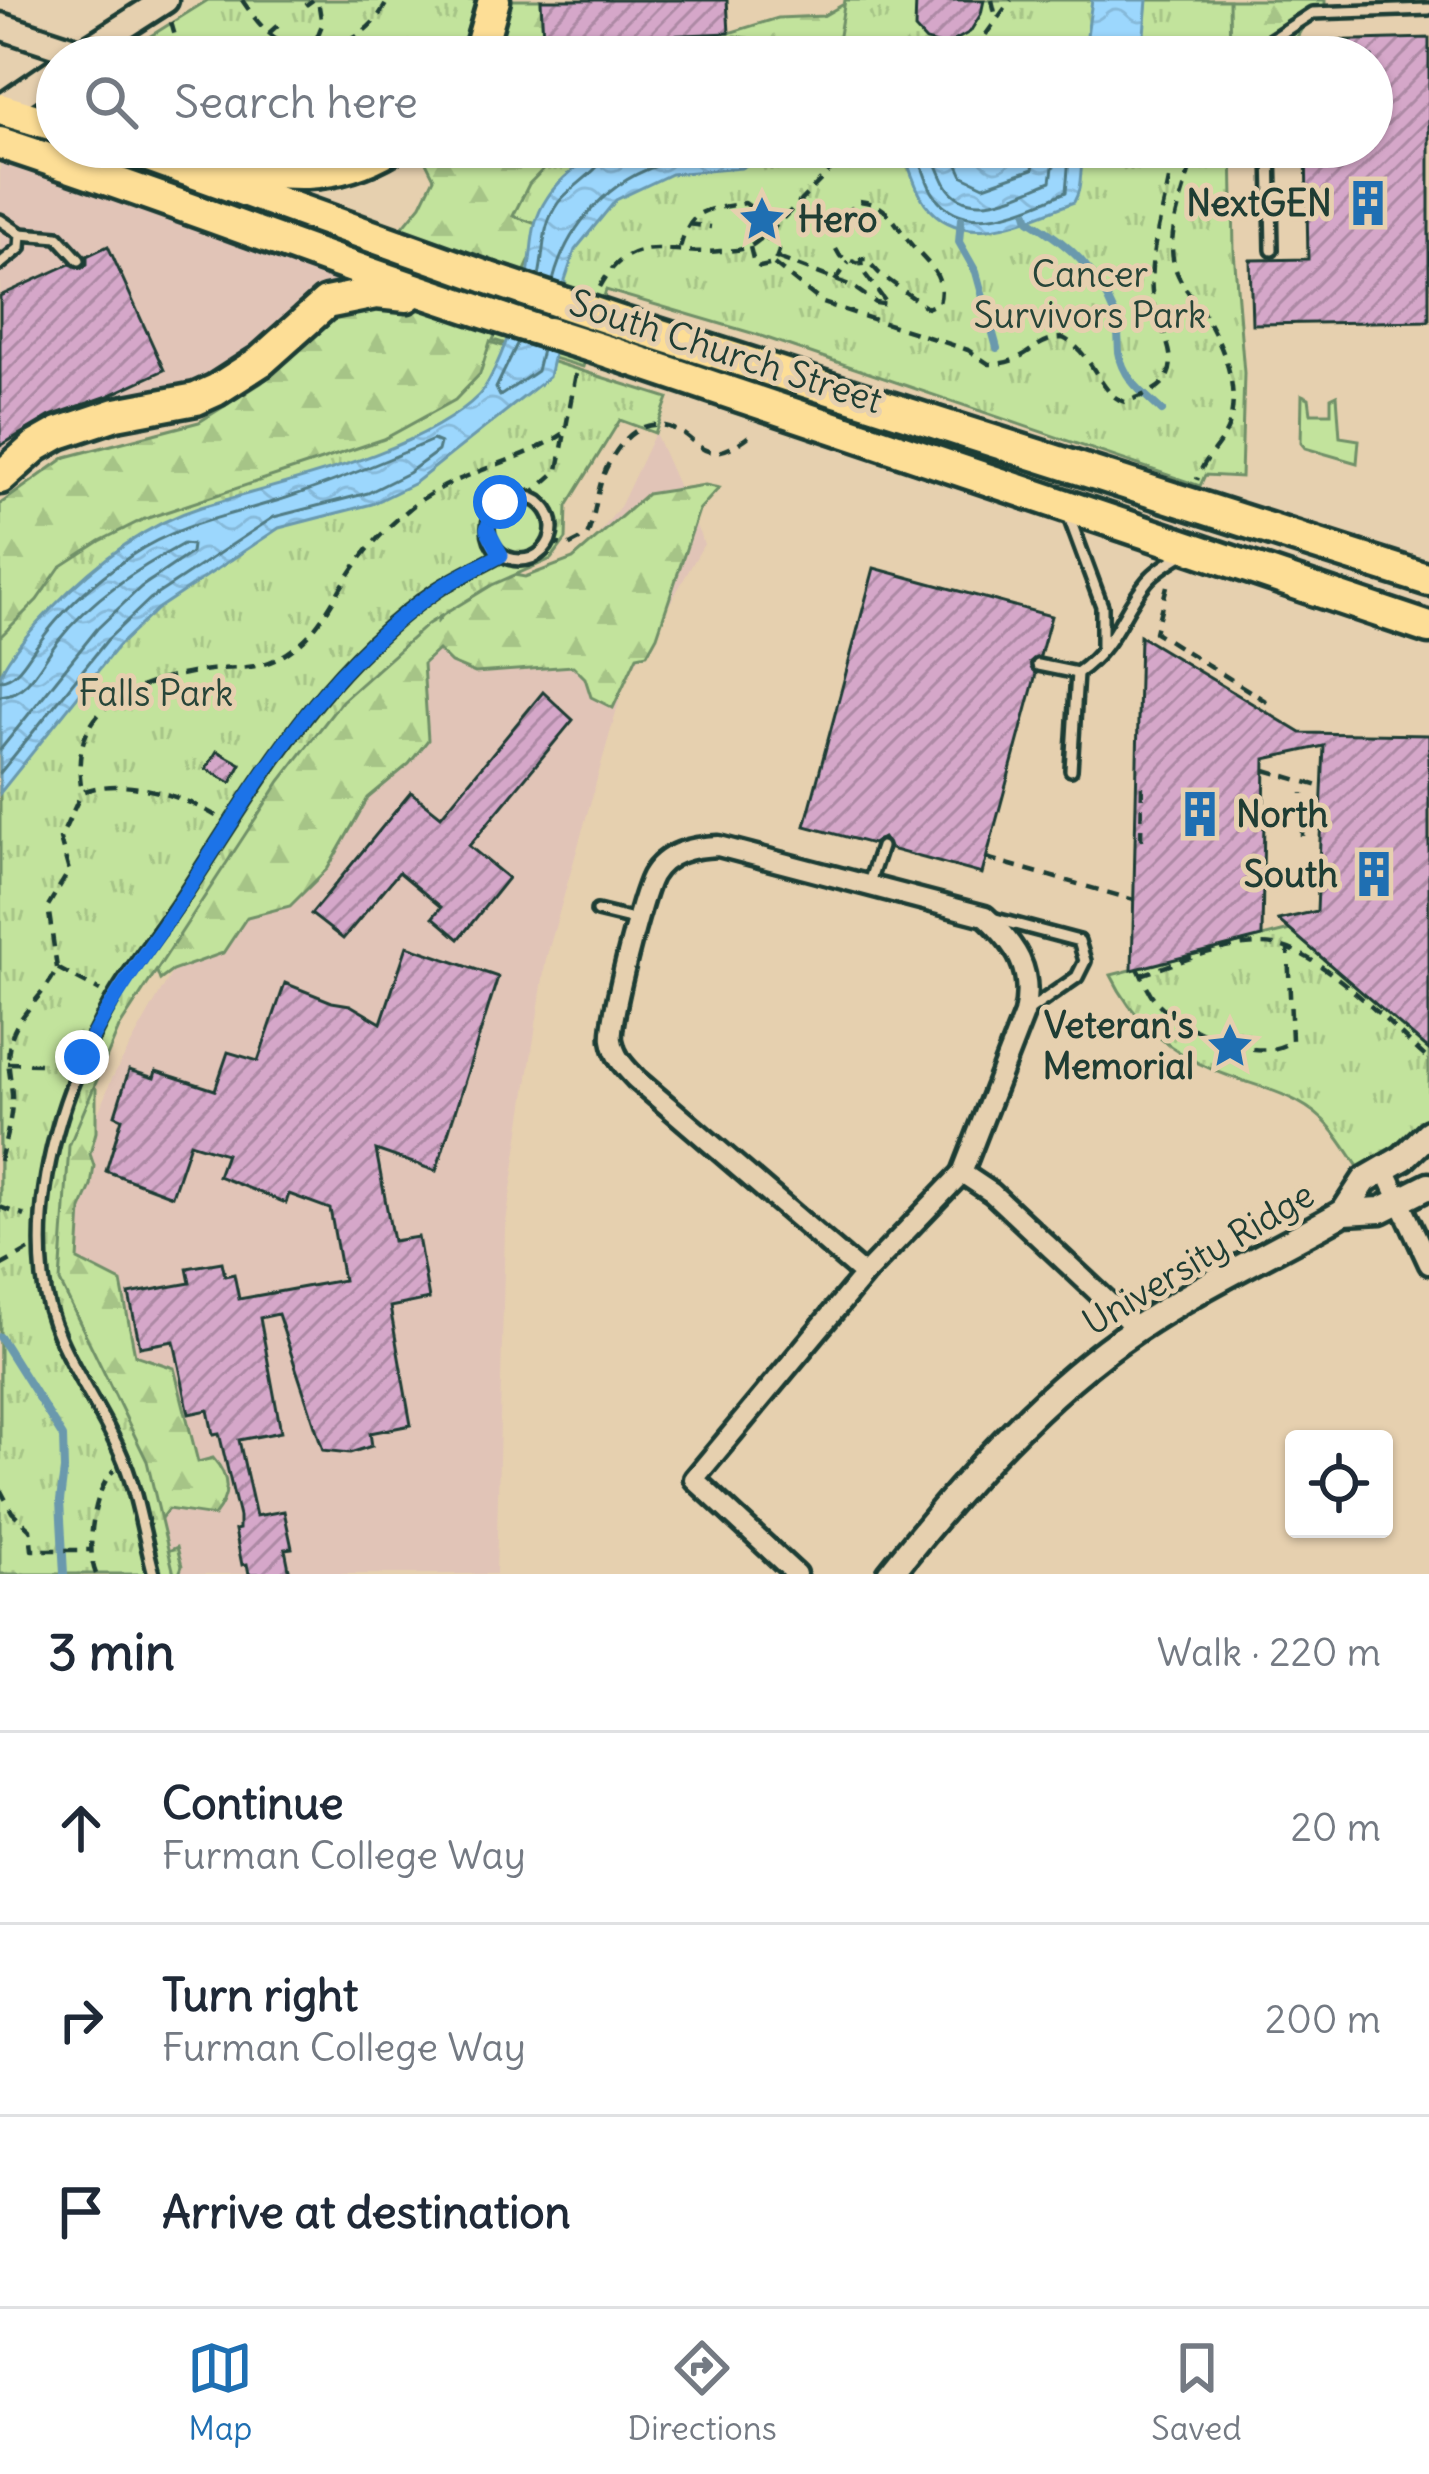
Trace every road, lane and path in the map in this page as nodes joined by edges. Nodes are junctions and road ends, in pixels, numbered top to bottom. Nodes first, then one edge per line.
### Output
1 (242, 0) edge
2 (315, 0) edge
3 (388, 0) edge
4 (494, 0) edge
5 (992, 0) edge
6 (1011, 0) edge
7 (306, 5) dead end
8 (166, 6) edge
9 (1429, 8) edge
10 (996, 17) junction
11 (279, 24) dead end
12 (0, 26) edge
13 (269, 33) junction
14 (113, 36) edge
15 (175, 36) edge
16 (274, 36) edge
17 (318, 36) edge
18 (360, 36) edge
19 (484, 36) edge
20 (984, 36) edge
21 (1276, 36) edge
22 (36, 39) edge
23 (36, 84) edge
24 (0, 109) edge
25 (36, 120) edge
26 (0, 143) edge
27 (36, 154) edge
28 (80, 168) edge
29 (184, 168) edge
30 (245, 168) edge
31 (341, 168) edge
32 (833, 168) edge
33 (1169, 168) edge
34 (1192, 168) edge
35 (1270, 168) edge
36 (0, 220) edge
37 (688, 224) junction
38 (776, 226) junction
39 (711, 227) dead end
40 (832, 228) dead end
41 (21, 234) junction
42 (765, 237) junction
43 (750, 247) junction
44 (836, 249) dead end
45 (1272, 250) dead end
46 (79, 260) dead end
47 (850, 260) junction
48 (776, 261) junction
49 (0, 264) edge
50 (860, 264) junction
51 (835, 281) junction
52 (441, 299) junction
53 (615, 337) junction
54 (752, 434) dead end
55 (0, 478) edge
56 (1196, 483) dead end
57 (528, 497) junction
58 (1065, 506) junction
59 (549, 542) junction
60 (1190, 549) junction
61 (501, 555) junction
62 (1169, 576) dead end
63 (1429, 580) edge
64 (1429, 628) edge
65 (1102, 650) junction
66 (1038, 665) dead end
67 (1077, 673) junction
68 (1272, 705) dead end
69 (1071, 770) dead end
70 (1265, 770) dead end
71 (1142, 782) dead end
72 (1322, 787) dead end
73 (82, 792) junction
74 (1304, 794) dead end
75 (230, 824) junction
76 (1302, 836) dead end
77 (1141, 840) dead end
78 (880, 847) dead end
79 (986, 858) dead end
80 (868, 886) junction
81 (1134, 900) dead end
82 (597, 911) dead end
83 (985, 916) junction
84 (640, 921) junction
85 (1288, 950) junction
86 (57, 968) junction
87 (113, 998) junction
88 (1024, 1014) junction
89 (1429, 1060) edge
90 (8, 1063) junction
91 (40, 1064) dead end
92 (1429, 1133) edge
93 (0, 1161) edge
94 (1385, 1169) junction
95 (962, 1173) junction
96 (1429, 1186) edge
97 (1400, 1201) junction
98 (0, 1208) edge
99 (1345, 1212) junction
100 (27, 1217) dead end
101 (23, 1251) dead end
102 (1429, 1264) edge
103 (0, 1265) edge
104 (863, 1276) junction
105 (1136, 1328) junction
106 (110, 1472) dead end
107 (0, 1489) edge
108 (91, 1550) junction
109 (95, 1574) edge
110 (154, 1574) edge
111 (796, 1574) edge
112 (890, 1574) edge

1 - 13 path
2 - 7 path
2 - 17 path
3 - 18 path
4 - 19 main road
5 - 10 path
6 - 10 path
8 - 14 street
8 - 15 path
9 - 21 lane
10 - 20 path
11 - 13 path
12 - 22 street
13 - 16 path
23 - 24 street
24 - 25 main road
26 - 27 main road, South Church Street
28 - 52 main road, South Church Street
29 - 53 main road, South Church Street, bridge
30 - 31 main road
32 - 38 path
33 - 48 path
34 - 56 path
35 - 45 lane
36 - 41 lane
37 - 38 path
37 - 39 path
37 - 43 path
38 - 42 path
40 - 50 path
41 - 46 lane
41 - 49 lane
42 - 43 path
42 - 48 path
43 - 48 path
44 - 47 path
47 - 50 path
47 - 51 path
48 - 51 path
50 - 51 path
52 - 53 main road, South Church Street, bridge
52 - 55 main road
53 - 58 main road, South Church Street
53 - 63 main road, South Church Street
54 - 59 path
57 - 59 lane
57 - 61 lane
57 - 73 path
58 - 60 main road, South Church Street
58 - 65 lane
59 - 61 lane
60 - 64 main road, South Church Street
60 - 65 lane
61 - 75 lane
62 - 68 path
65 - 67 lane
66 - 67 lane
67 - 69 lane
70 - 72 path
71 - 77 path
73 - 75 path
73 - 86 path
74 - 76 path
75 - 87 lane
78 - 80 lane
79 - 81 path
80 - 83 street
80 - 84 street
82 - 84 lane
83 - 88 street
83 - 88 lane
84 - 104 street
85 - 85 path
85 - 89 path
86 - 87 path
86 - 90 path
87 - 110 lane
88 - 95 street
90 - 91 path
90 - 93 path
92 - 94 street, University Ridge
94 - 97 street
94 - 99 street, University Ridge
95 - 104 street
95 - 105 street
96 - 97 street, University Ridge
97 - 99 street, University Ridge
97 - 102 street
98 - 100 path
99 - 105 street, University Ridge
101 - 103 path
104 - 111 street
105 - 112 street, University Ridge
106 - 108 path
107 - 108 path
108 - 109 path

